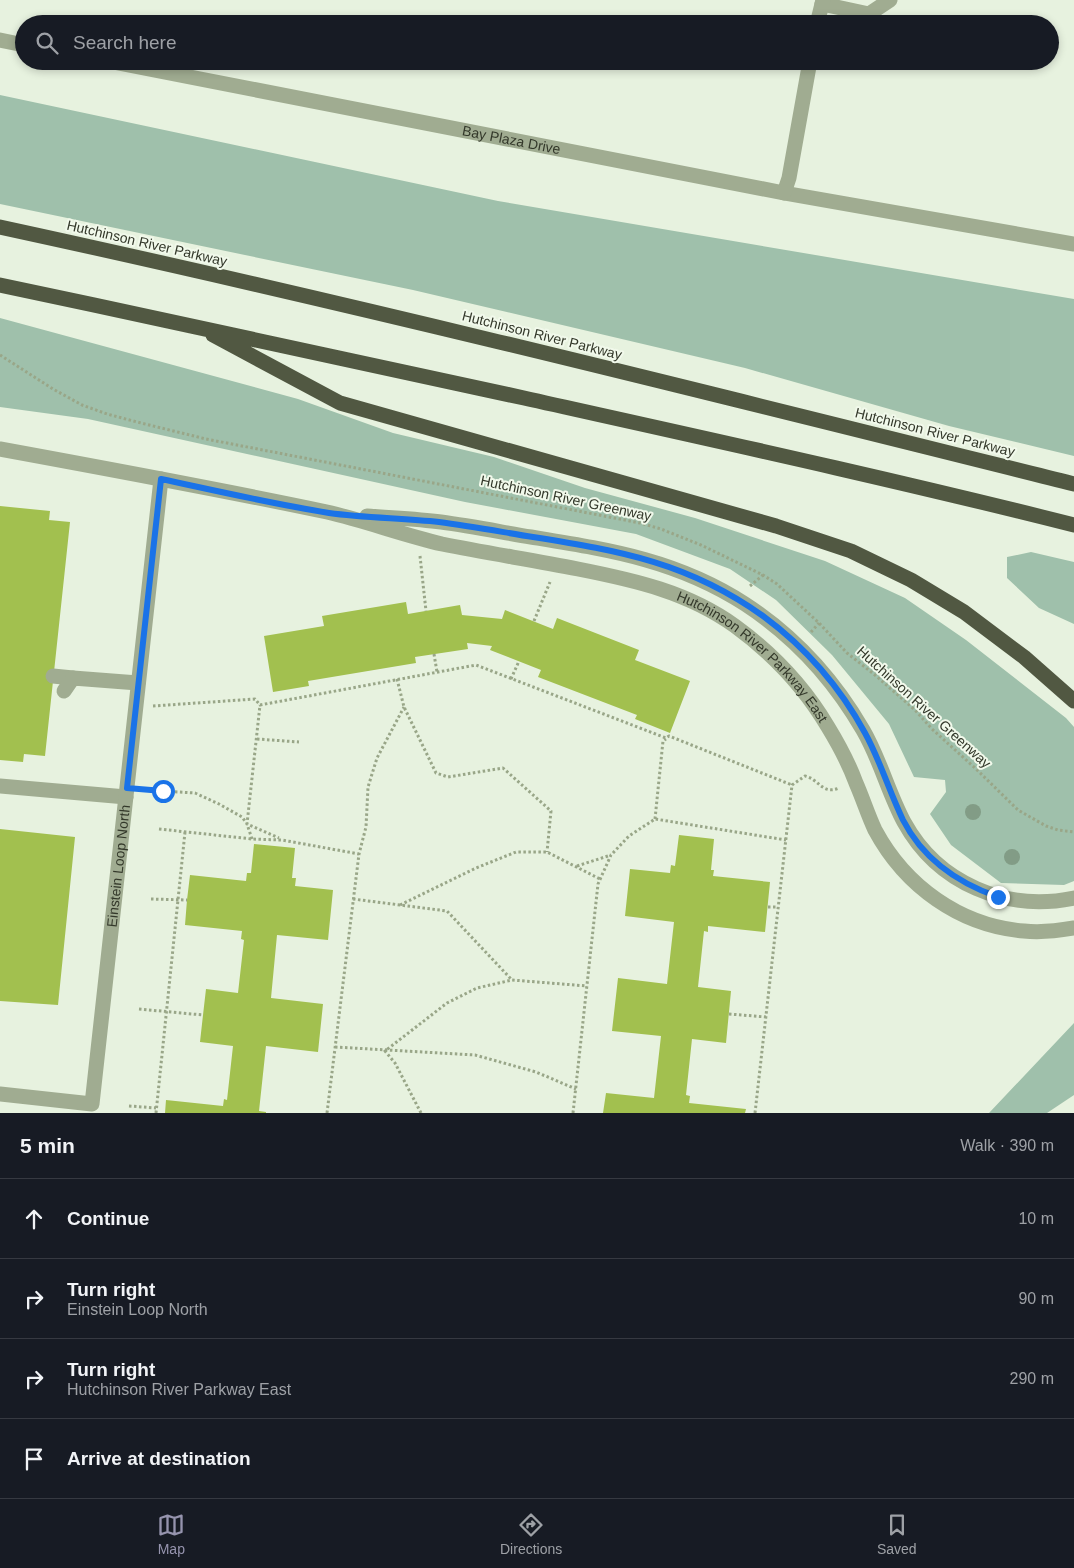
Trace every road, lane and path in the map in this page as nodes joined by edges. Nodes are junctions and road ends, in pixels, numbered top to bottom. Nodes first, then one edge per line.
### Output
1 (890, 0) edge
2 (823, 2) edge
3 (819, 15) edge
4 (0, 40) edge
5 (15, 43) edge
6 (154, 70) edge
7 (808, 70) edge
8 (784, 192) junction
9 (0, 227) edge
10 (1074, 244) edge
11 (0, 285) edge
12 (196, 326) junction
13 (0, 355) edge
14 (0, 449) edge
15 (161, 479) junction
16 (1074, 484) edge
17 (330, 513) junction
18 (1074, 525) edge
19 (417, 537) junction
20 (557, 565) junction
21 (426, 610) dead end
22 (534, 621) dead end
23 (434, 654) dead end
24 (519, 661) dead end
25 (436, 672) junction
26 (53, 676) dead end
27 (73, 678) junction
28 (397, 679) junction
29 (511, 679) junction
30 (138, 683) junction
31 (64, 691) dead end
32 (1074, 702) edge
33 (260, 704) junction
34 (135, 706) junction
35 (404, 707) junction
36 (666, 738) junction
37 (257, 739) junction
38 (299, 742) dead end
39 (856, 781) junction
40 (792, 785) junction
41 (0, 786) edge
42 (126, 793) junction
43 (655, 819) junction
44 (247, 824) junction
45 (158, 829) dead end
46 (185, 832) junction
47 (1074, 832) edge
48 (252, 839) junction
49 (282, 840) junction
50 (786, 840) junction
51 (547, 852) junction
52 (359, 854) junction
53 (611, 855) junction
54 (576, 866) junction
55 (600, 878) junction
56 (151, 898) dead end
57 (1074, 898) edge
58 (354, 899) junction
59 (178, 900) junction
60 (187, 900) dead end
61 (400, 905) junction
62 (768, 907) dead end
63 (778, 907) junction
64 (1074, 928) edge
65 (512, 980) junction
66 (587, 986) junction
67 (139, 1009) dead end
68 (166, 1011) junction
69 (729, 1014) dead end
70 (202, 1015) dead end
71 (766, 1017) junction
72 (335, 1047) junction
73 (385, 1051) junction
74 (576, 1089) junction
75 (0, 1094) edge
76 (129, 1106) dead end
77 (156, 1111) edge
78 (327, 1113) edge
79 (421, 1113) edge
80 (573, 1113) edge
81 (755, 1113) edge

1 - 2 street
2 - 3 street
4 - 5 street
6 - 8 street, Bay Plaza Drive
7 - 8 street
8 - 10 street, Bay Plaza Drive
9 - 16 highway, Hutchinson River Parkway
11 - 12 highway
12 - 18 highway
12 - 32 highway
13 - 47 path, Hutchinson River Greenway
14 - 15 street, Hutchinson River Parkway East
15 - 17 street, Hutchinson River Parkway East
15 - 30 street, Einstein Loop North
17 - 19 street, Hutchinson River Parkway East
17 - 57 street, Hutchinson River Parkway East
19 - 20 street, Hutchinson River Parkway East
19 - 21 path
20 - 22 path
20 - 39 street, Hutchinson River Parkway East
23 - 25 path
24 - 29 path
25 - 28 path
25 - 29 path
26 - 27 street
27 - 30 street
27 - 31 street
28 - 33 path
28 - 35 path
29 - 36 path
30 - 34 street, Einstein Loop North
33 - 34 path
33 - 37 path
34 - 42 street, Einstein Loop North
35 - 51 path
35 - 52 path
36 - 40 path
36 - 43 path
37 - 38 path
37 - 44 path
39 - 40 path
39 - 64 street, Hutchinson River Parkway East
40 - 50 path
41 - 42 street
42 - 44 path
42 - 75 street, Einstein Loop North
43 - 50 path
43 - 53 path
44 - 48 path
44 - 49 path
45 - 46 path
46 - 48 path
46 - 59 path
48 - 49 path
49 - 52 path
50 - 63 path
51 - 54 path
51 - 61 path
52 - 58 path
53 - 54 path
53 - 55 path
54 - 55 path
55 - 66 path
56 - 59 path
58 - 61 path
58 - 72 path
59 - 60 path
59 - 68 path
61 - 65 path
62 - 63 path
63 - 71 path
65 - 66 path
65 - 73 path
66 - 74 path
67 - 68 path
68 - 70 path
68 - 77 path
69 - 71 path
71 - 81 path
72 - 73 path
72 - 78 path
73 - 74 path
73 - 79 path
74 - 80 path
76 - 77 path

